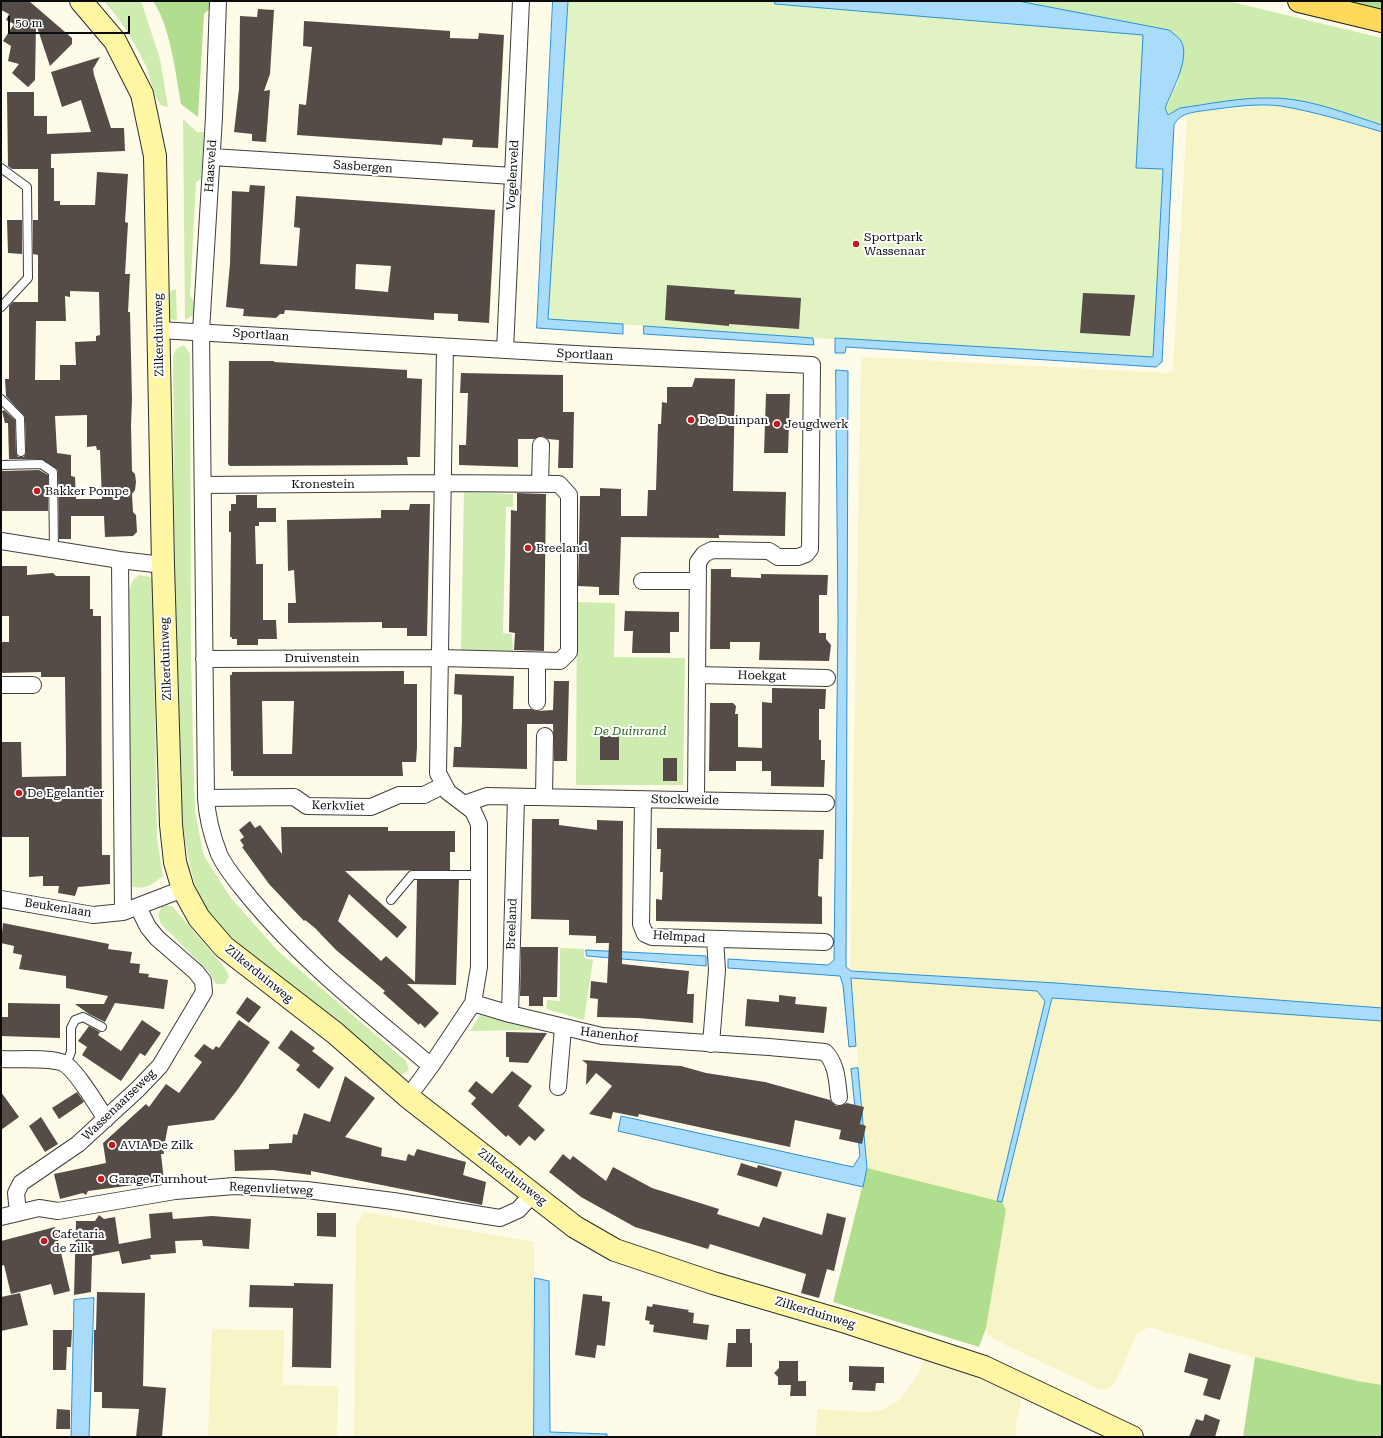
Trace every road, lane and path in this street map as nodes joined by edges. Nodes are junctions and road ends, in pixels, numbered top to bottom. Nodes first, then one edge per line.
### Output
1 (81, 1) edge
2 (218, 1) edge
3 (514, 1) edge
4 (521, 1) edge
5 (1299, 1) edge
6 (1382, 21) edge
7 (212, 157) junction
8 (1, 168) edge
9 (513, 176) junction
10 (1, 306) edge
11 (159, 330) junction
12 (201, 332) junction
13 (445, 347) junction
14 (505, 350) junction
15 (1, 398) edge
16 (542, 445) dead end
17 (21, 452) dead end
18 (1, 465) edge
19 (442, 483) junction
20 (540, 484) junction
21 (203, 485) junction
22 (1, 541) edge
23 (54, 549) junction
24 (120, 560) junction
25 (163, 565) junction
26 (642, 581) dead end
27 (698, 581) junction
28 (440, 658) junction
29 (204, 659) junction
30 (537, 661) junction
31 (697, 675) junction
32 (827, 678) dead end
33 (33, 684) dead end
34 (1, 685) edge
35 (537, 702) dead end
36 (545, 736) dead end
37 (444, 785) junction
38 (516, 797) junction
39 (544, 797) junction
40 (206, 798) junction
41 (643, 799) junction
42 (696, 800) junction
43 (826, 803) dead end
44 (464, 804) junction
45 (478, 875) junction
46 (183, 890) junction
47 (1, 899) edge
48 (391, 900) dead end
49 (131, 910) junction
50 (715, 939) junction
51 (825, 942) dead end
52 (473, 1003) junction
53 (510, 1014) junction
54 (102, 1027) dead end
55 (563, 1028) junction
56 (711, 1044) junction
57 (1, 1059) edge
58 (66, 1064) junction
59 (431, 1066) junction
60 (558, 1087) dead end
61 (408, 1097) junction
62 (839, 1097) dead end
63 (106, 1119) junction
64 (533, 1194) junction
65 (18, 1213) junction
66 (1, 1217) edge
67 (1132, 1437) edge

1 - 11 street, Zilkerduinweg
2 - 7 street, Haasveld
3 - 4 street
4 - 9 street, Vogelenveld
5 - 6 main road
7 - 9 street, Sasbergen
7 - 12 street, Haasveld
8 - 10 lane
9 - 14 street, Vogelenveld
11 - 12 street, Sportlaan
11 - 25 street, Zilkerduinweg
12 - 13 street, Sportlaan
12 - 21 street
13 - 14 street, Sportlaan
13 - 19 street
14 - 27 street, Sportlaan
15 - 17 lane
16 - 20 street
18 - 23 lane
19 - 20 street
19 - 21 street, Kronestein
19 - 28 street
20 - 30 street
21 - 29 street
22 - 23 street
23 - 24 street
24 - 25 street
24 - 49 street
25 - 46 street, Zilkerduinweg
26 - 27 street
27 - 31 street
28 - 29 street, Druivenstein
28 - 30 street
28 - 37 street
29 - 40 street
30 - 35 street
31 - 32 street, Hoekgat
31 - 42 street
33 - 34 street
36 - 39 street
37 - 40 street, Kerkvliet
37 - 44 street
38 - 39 street
38 - 44 street
38 - 53 street, Breeland
39 - 41 street, Stockweide
40 - 59 street
41 - 42 street, Stockweide
41 - 50 street, Helmpad
42 - 43 street, Stockweide
44 - 45 street
45 - 48 lane
45 - 52 street
46 - 49 street, Beukenlaan
46 - 61 street, Zilkerduinweg
47 - 49 street, Beukenlaan
49 - 63 street, Wassenaarseweg
50 - 51 street, Helmpad
50 - 56 street
52 - 53 street
52 - 59 street
53 - 55 street, Hanenhof
54 - 58 lane
55 - 56 street, Hanenhof
55 - 60 street
56 - 62 street, Hanenhof
57 - 58 street
58 - 63 street
59 - 61 street
61 - 64 street, Zilkerduinweg
63 - 65 street, Wassenaarseweg
64 - 65 street, Regenvlietweg
64 - 67 street, Zilkerduinweg
65 - 66 street, Regenvlietweg

